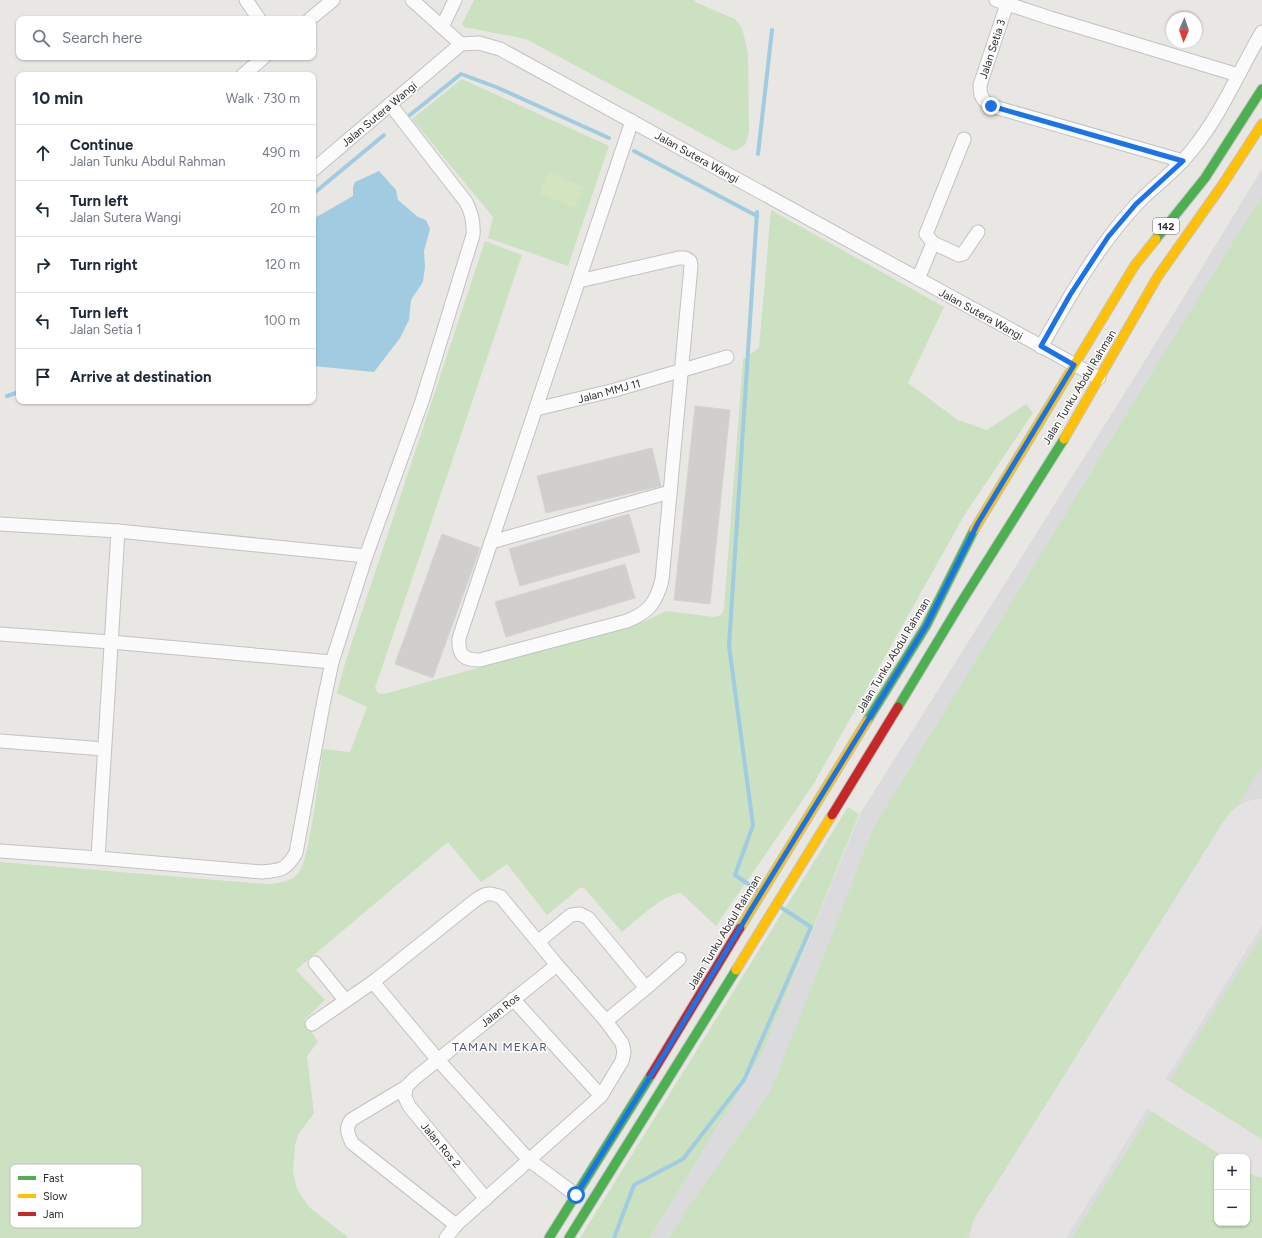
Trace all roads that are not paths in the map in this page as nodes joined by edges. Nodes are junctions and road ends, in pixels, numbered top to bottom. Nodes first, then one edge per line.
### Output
1 (246, 0) edge
2 (333, 0) edge
3 (412, 0) edge
4 (456, 0) edge
5 (1006, 2) edge
6 (257, 16) edge
7 (314, 16) edge
8 (442, 27) junction
9 (1262, 32) edge
10 (461, 44) junction
11 (260, 60) edge
12 (246, 72) edge
13 (1238, 75) junction
14 (1262, 89) edge
15 (390, 104) junction
16 (632, 122) junction
17 (1262, 124) edge
18 (964, 139) dead end
19 (1183, 161) junction
20 (316, 167) edge
21 (978, 232) dead end
22 (933, 243) junction
23 (918, 279) junction
24 (579, 281) junction
25 (1041, 346) junction
26 (728, 358) dead end
27 (1074, 365) junction
28 (682, 370) junction
29 (1099, 378) junction
30 (536, 410) junction
31 (670, 492) junction
32 (0, 524) edge
33 (118, 531) junction
34 (491, 542) junction
35 (366, 556) junction
36 (0, 634) edge
37 (111, 642) junction
38 (332, 662) junction
39 (0, 741) edge
40 (104, 749) junction
41 (0, 851) edge
42 (98, 858) junction
43 (539, 941) junction
44 (679, 959) dead end
45 (315, 963) dead end
46 (557, 965) junction
47 (373, 982) junction
48 (646, 988) junction
49 (513, 999) junction
50 (345, 1000) junction
51 (606, 1021) junction
52 (312, 1024) dead end
53 (438, 1060) junction
54 (406, 1087) junction
55 (601, 1096) junction
56 (529, 1160) junction
57 (576, 1195) junction
58 (486, 1199) junction
59 (456, 1225) junction
60 (446, 1238) edge
61 (549, 1238) edge
62 (569, 1238) edge

1 - 6 street
2 - 7 street
3 - 8 street
4 - 8 street
5 - 13 street
5 - 19 street, Jalan Setia 3
8 - 10 street
9 - 13 street
10 - 15 street, Jalan Sutera Wangi
10 - 16 street, Jalan Sutera Wangi
11 - 12 street
13 - 19 street
14 - 27 main road, Jalan Tunku Abdul Rahman / 142
15 - 20 street, Jalan Sutera Wangi
15 - 35 street
16 - 23 street, Jalan Sutera Wangi
16 - 24 street
17 - 29 main road, Jalan Tunku Abdul Rahman / 142
18 - 22 street
19 - 25 street
21 - 22 street
22 - 23 street
23 - 25 street, Jalan Sutera Wangi
24 - 28 street
24 - 30 street
25 - 27 street, Jalan Sutera Wangi
26 - 28 street, Jalan MMJ 11
27 - 29 street, Jalan Sutera Wangi
27 - 57 main road, Jalan Tunku Abdul Rahman / 142
28 - 30 street, Jalan MMJ 11
28 - 31 street
29 - 62 main road, Jalan Tunku Abdul Rahman / 142
30 - 34 street
31 - 34 street
31 - 34 street
32 - 33 street
33 - 35 street
33 - 37 street
35 - 38 street
36 - 37 street
37 - 38 street
37 - 40 street
38 - 42 street
39 - 40 street
40 - 42 street
41 - 42 street
43 - 46 street
43 - 47 street
43 - 48 street
44 - 48 street
45 - 50 street
46 - 49 street, Jalan Ros
46 - 51 street
47 - 50 street
47 - 53 street
48 - 51 street
49 - 53 street, Jalan Ros
49 - 55 street
50 - 52 street
51 - 55 street
53 - 54 street, Jalan Ros
53 - 56 street
54 - 58 street, Jalan Ros 2
54 - 59 street, Jalan Ros
55 - 56 street
56 - 57 street
56 - 58 street
57 - 61 main road, Jalan Tunku Abdul Rahman / 142
58 - 59 street
59 - 60 street

